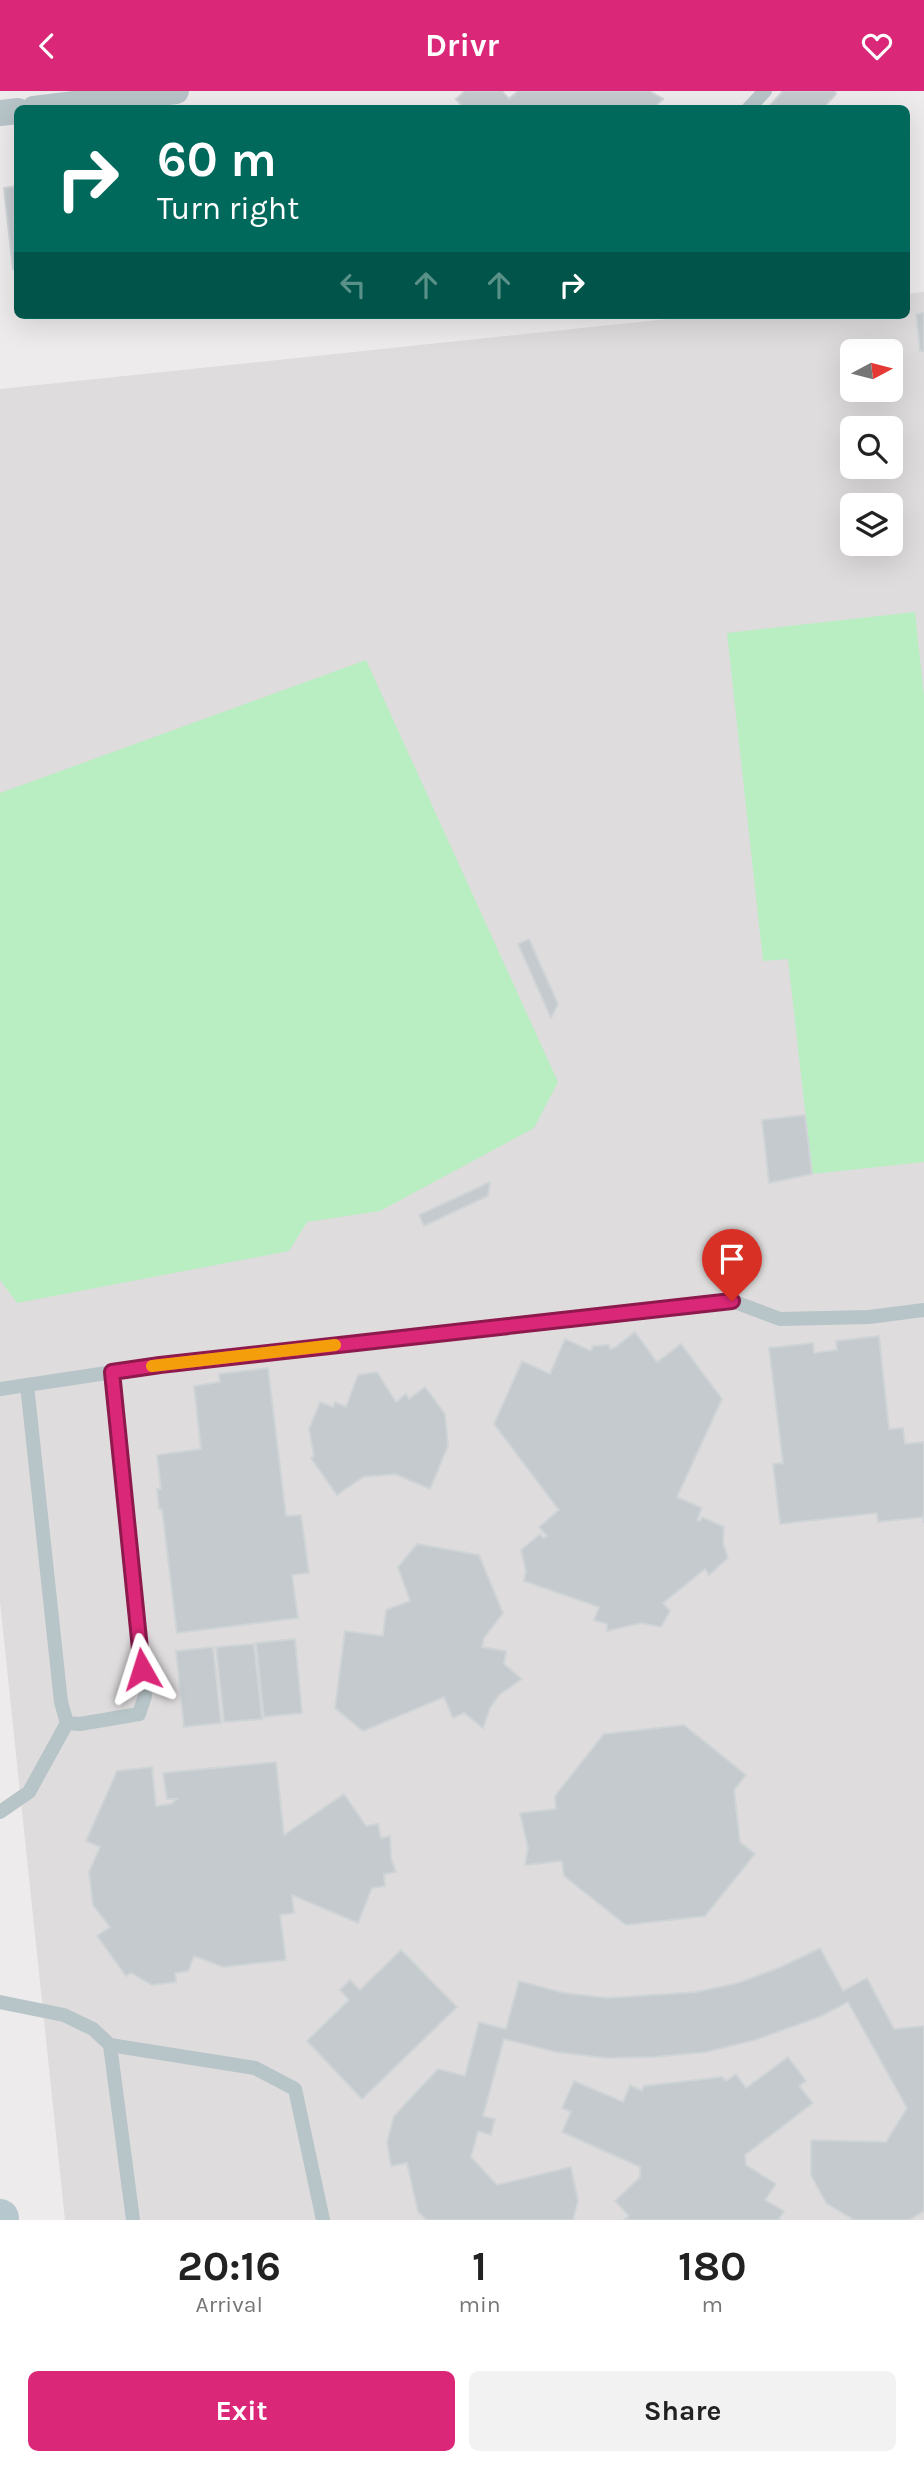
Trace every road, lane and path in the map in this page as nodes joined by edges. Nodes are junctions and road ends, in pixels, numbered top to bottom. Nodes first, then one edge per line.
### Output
1 (176, 91) edge
2 (765, 91) edge
3 (66, 105) edge
4 (752, 105) edge
5 (924, 1310) edge
6 (112, 1372) junction
7 (27, 1385) junction
8 (0, 1389) edge
9 (67, 1723) junction
10 (0, 1812) edge
11 (0, 2002) edge
12 (110, 2045) junction
13 (133, 2220) edge
14 (323, 2220) edge

1 - 3 street
2 - 4 lane
5 - 6 lane
6 - 7 lane
6 - 9 lane
7 - 8 lane
7 - 9 lane
9 - 10 lane
11 - 12 lane
12 - 13 lane
12 - 14 lane

